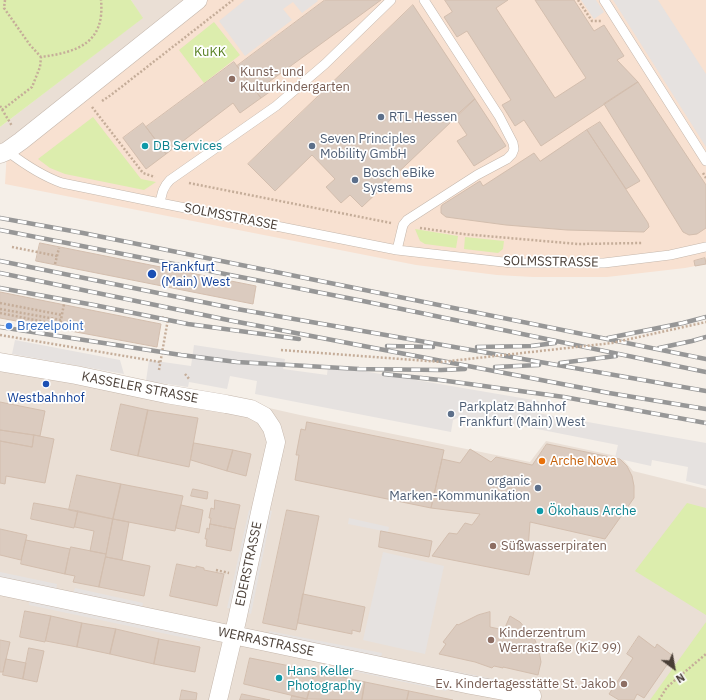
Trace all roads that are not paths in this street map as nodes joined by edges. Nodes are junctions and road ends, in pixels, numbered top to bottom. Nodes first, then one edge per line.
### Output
1 (198, 0) edge
2 (391, 0) edge
3 (424, 0) edge
4 (604, 0) edge
5 (3, 153) edge
6 (706, 161) edge
7 (160, 203) junction
8 (706, 248) edge
9 (397, 250) junction
10 (0, 362) edge
11 (272, 428) joint
12 (0, 586) edge
13 (234, 635) junction
14 (532, 696) dead end
15 (218, 700) edge

1 - 5 street, SOLMSSTRASSE
2 - 7 lane
3 - 9 lane
4 - 6 lane
5 - 7 lane, SOLMSSTRASSE
7 - 9 lane, SOLMSSTRASSE
8 - 9 lane, SOLMSSTRASSE
10 - 11 street, KASSELER STRASSE
11 - 13 street, EDERSTRASSE
12 - 13 street, WERRASTRASSE
13 - 14 street, WERRASTRASSE
13 - 15 street, EDERSTRASSE

